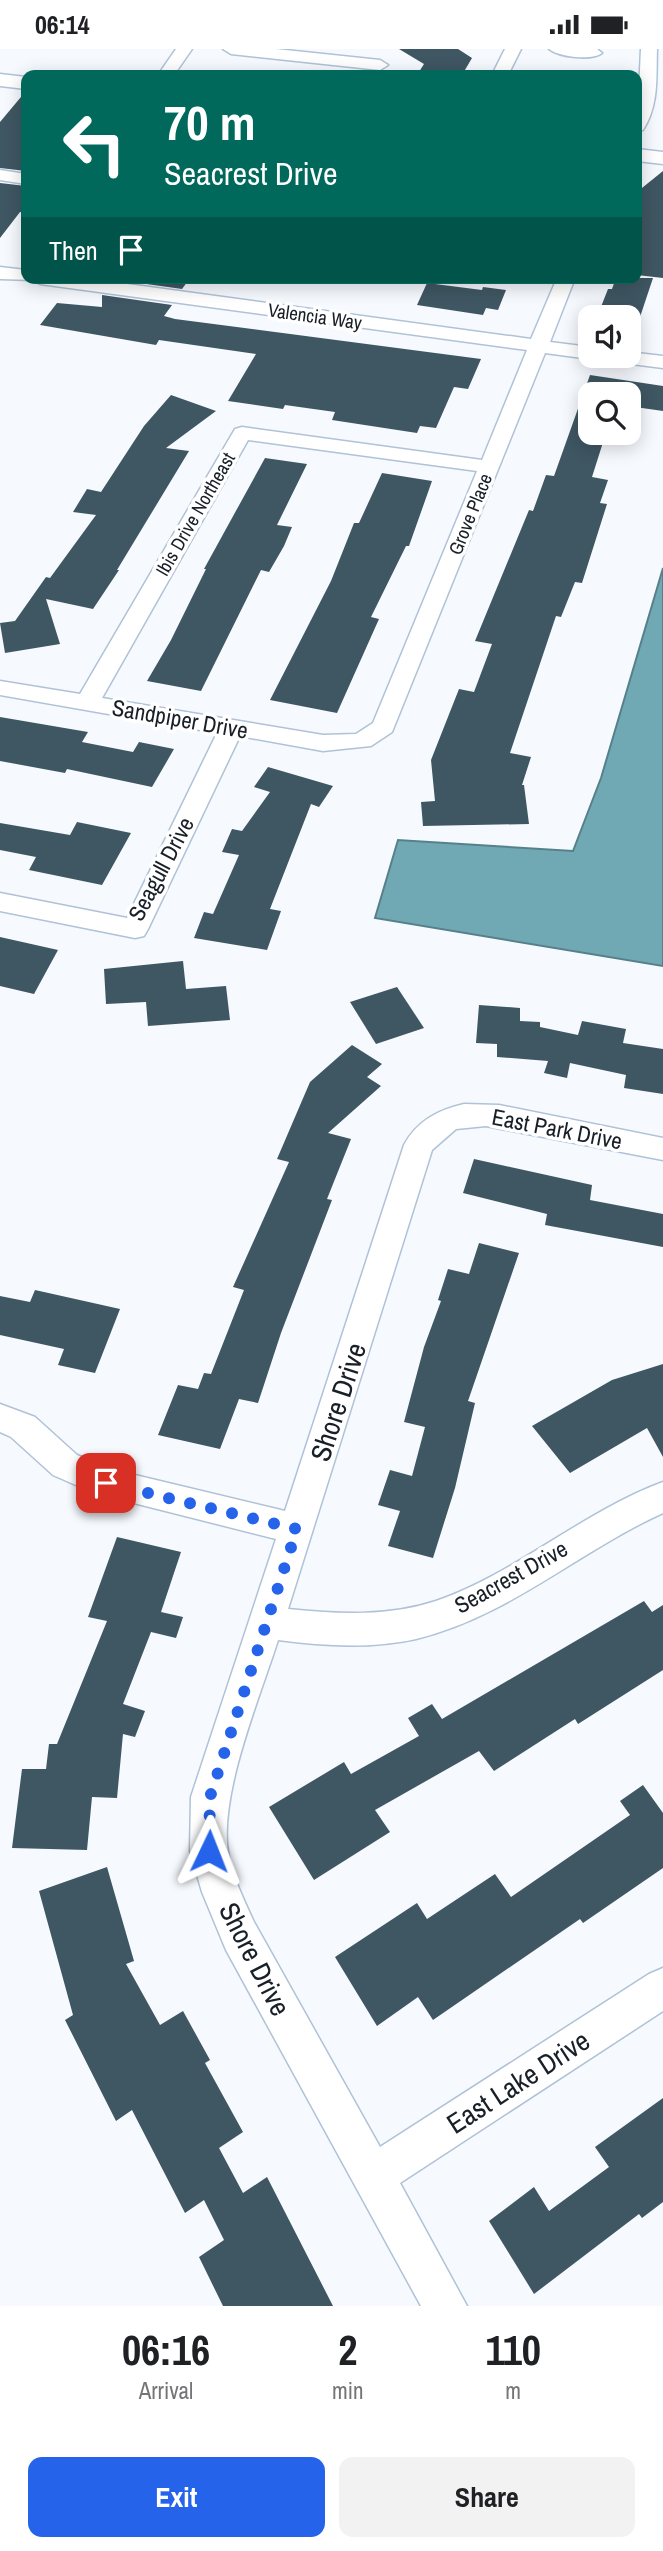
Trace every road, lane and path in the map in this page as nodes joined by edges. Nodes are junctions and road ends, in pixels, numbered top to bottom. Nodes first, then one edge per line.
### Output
1 (184, 49) edge
2 (231, 49) edge
3 (513, 49) edge
4 (558, 49) edge
5 (649, 49) edge
6 (595, 56) edge
7 (380, 65) dead end
8 (169, 70) edge
9 (502, 70) edge
10 (0, 80) edge
11 (21, 82) edge
12 (643, 95) edge
13 (642, 156) edge
14 (663, 158) edge
15 (0, 175) edge
16 (21, 178) edge
17 (84, 284) edge
18 (564, 284) edge
19 (539, 346) junction
20 (578, 351) edge
21 (641, 359) edge
22 (663, 362) edge
23 (490, 467) junction
24 (0, 688) edge
25 (86, 703) junction
26 (231, 729) junction
27 (362, 741) joint
28 (0, 902) edge
29 (419, 1145) joint
30 (663, 1149) edge
31 (0, 1417) edge
32 (663, 1497) edge
33 (297, 1529) junction
34 (266, 1622) junction
35 (663, 1988) edge
36 (373, 2176) junction
37 (445, 2306) edge

1 - 8 street
2 - 7 street
3 - 9 street
4 - 6 street
5 - 12 street
10 - 11 main road
13 - 14 main road
15 - 16 street
17 - 19 street, Valencia Way
18 - 19 street, Grove Place
19 - 20 street, Valencia Way
19 - 23 street, Grove Place
21 - 22 street
23 - 25 street, Ibis Drive Northeast
23 - 27 street, Grove Place
24 - 25 street, Sandpiper Drive
25 - 26 street, Sandpiper Drive
26 - 27 street, Sandpiper Drive
26 - 28 street, Seagull Drive
29 - 30 street, East Park Drive
29 - 33 street, Shore Drive
31 - 33 street
32 - 34 street, Seacrest Drive
33 - 34 street, Shore Drive
34 - 36 street, Shore Drive
35 - 36 street, East Lake Drive
36 - 37 street, Shore Drive

